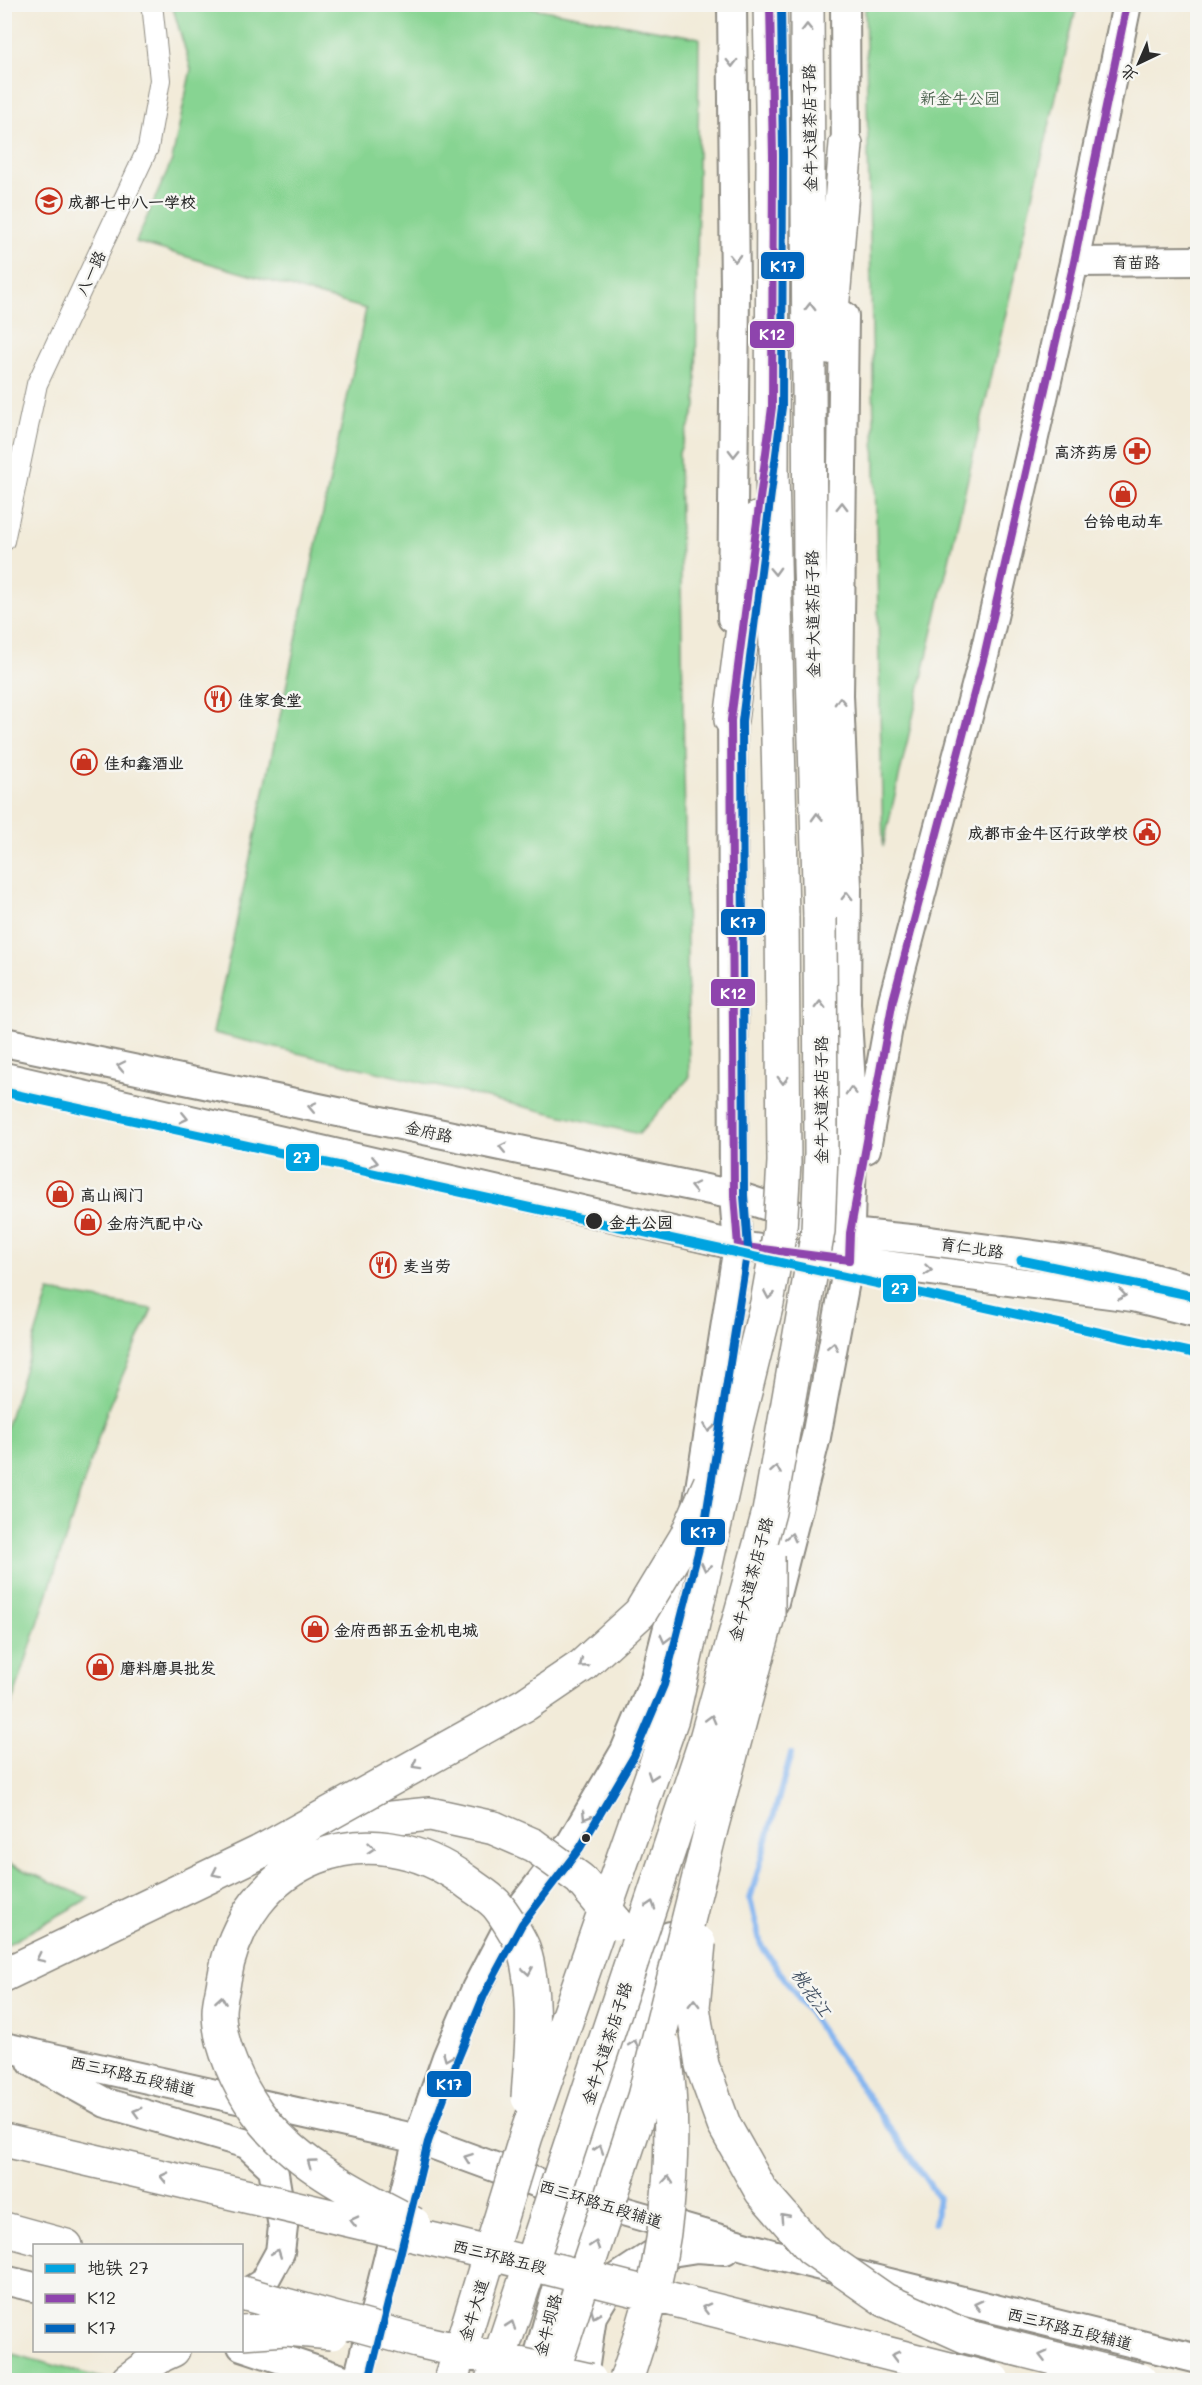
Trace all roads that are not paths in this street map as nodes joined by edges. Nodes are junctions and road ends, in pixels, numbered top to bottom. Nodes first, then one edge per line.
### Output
1 (150, 4) edge
2 (732, 4) edge
3 (770, 4) edge
4 (807, 4) edge
5 (845, 4) edge
6 (1127, 4) edge
7 (846, 144) junction
8 (1197, 261) edge
9 (1074, 262) junction
10 (772, 407) junction
11 (4, 541) edge
12 (810, 564) junction
13 (731, 720) junction
14 (4, 1042) edge
15 (4, 1077) edge
16 (734, 1196) junction
17 (738, 1246) junction
18 (850, 1247) junction
19 (1197, 1290) edge
20 (1197, 1313) edge
21 (737, 1424) junction
22 (769, 1512) junction
23 (711, 1829) junction
24 (262, 1851) junction
25 (4, 1975) edge
26 (5, 2047) edge
27 (526, 2136) junction
28 (418, 2139) junction
29 (4, 2140) edge
30 (582, 2199) junction
31 (4, 2229) edge
32 (59, 2244) edge
33 (452, 2244) junction
34 (772, 2254) junction
35 (4, 2280) edge
36 (33, 2287) edge
37 (243, 2294) edge
38 (243, 2295) edge
39 (243, 2332) edge
40 (417, 2341) junction
41 (243, 2346) edge
42 (169, 2352) edge
43 (1197, 2359) edge
44 (128, 2380) edge
45 (345, 2380) edge
46 (358, 2380) edge
47 (451, 2380) edge
48 (492, 2380) edge
49 (532, 2380) edge
50 (550, 2380) edge
51 (589, 2380) edge
52 (626, 2380) edge
53 (993, 2380) edge
54 (1140, 2380) edge

1 - 11 street, 八一路
2 -> 13 main road
3 - 10 highway
12 -> 4 highway, 金牛大道茶店子路
5 - 7 main road
6 - 9 main road
7 - 12 highway
18 -> 7 main road
8 - 9 main road, 育苗路
9 - 18 main road
10 - 13 highway
10 -> 21 highway, bridge
22 -> 12 highway, 金牛大道茶店子路, bridge
13 - 16 main road
16 -> 14 main road, 金府路
15 -> 17 main road
16 - 17 main road
16 - 18 main road, 金府路
17 - 18 main road
17 -> 28 main road
18 - 19 main road, 育仁北路
18 -> 20 main road
30 -> 18 main road, 金牛坝路
21 -> 24 highway, bridge
21 -> 27 highway, bridge
22 - 23 highway, bridge
48 -> 22 highway, 金牛大道茶店子路, bridge
50 -> 23 highway, bridge
54 -> 23 highway, bridge
24 -> 25 highway
52 -> 24 highway, bridge
26 - 28 main road, 西三环路五段辅道
37 -> 26 main road
33 -> 27 highway, bridge
27 - 47 highway, 金牛大道, bridge
30 -> 28 main road, 西三环路五段辅道
28 - 46 main road
33 -> 29 highway, 西三环路五段, bridge
30 - 34 main road, 西三环路五段辅道
30 - 49 main road, 金牛坝路
31 - 32 highway
53 -> 33 highway, 西三环路五段, bridge
43 -> 34 main road, 西三环路五段辅道
34 -> 51 main road
35 - 36 main road
38 - 40 highway, bridge
39 - 40 highway, bridge
40 - 51 highway, bridge
41 - 45 main road
42 - 44 highway

